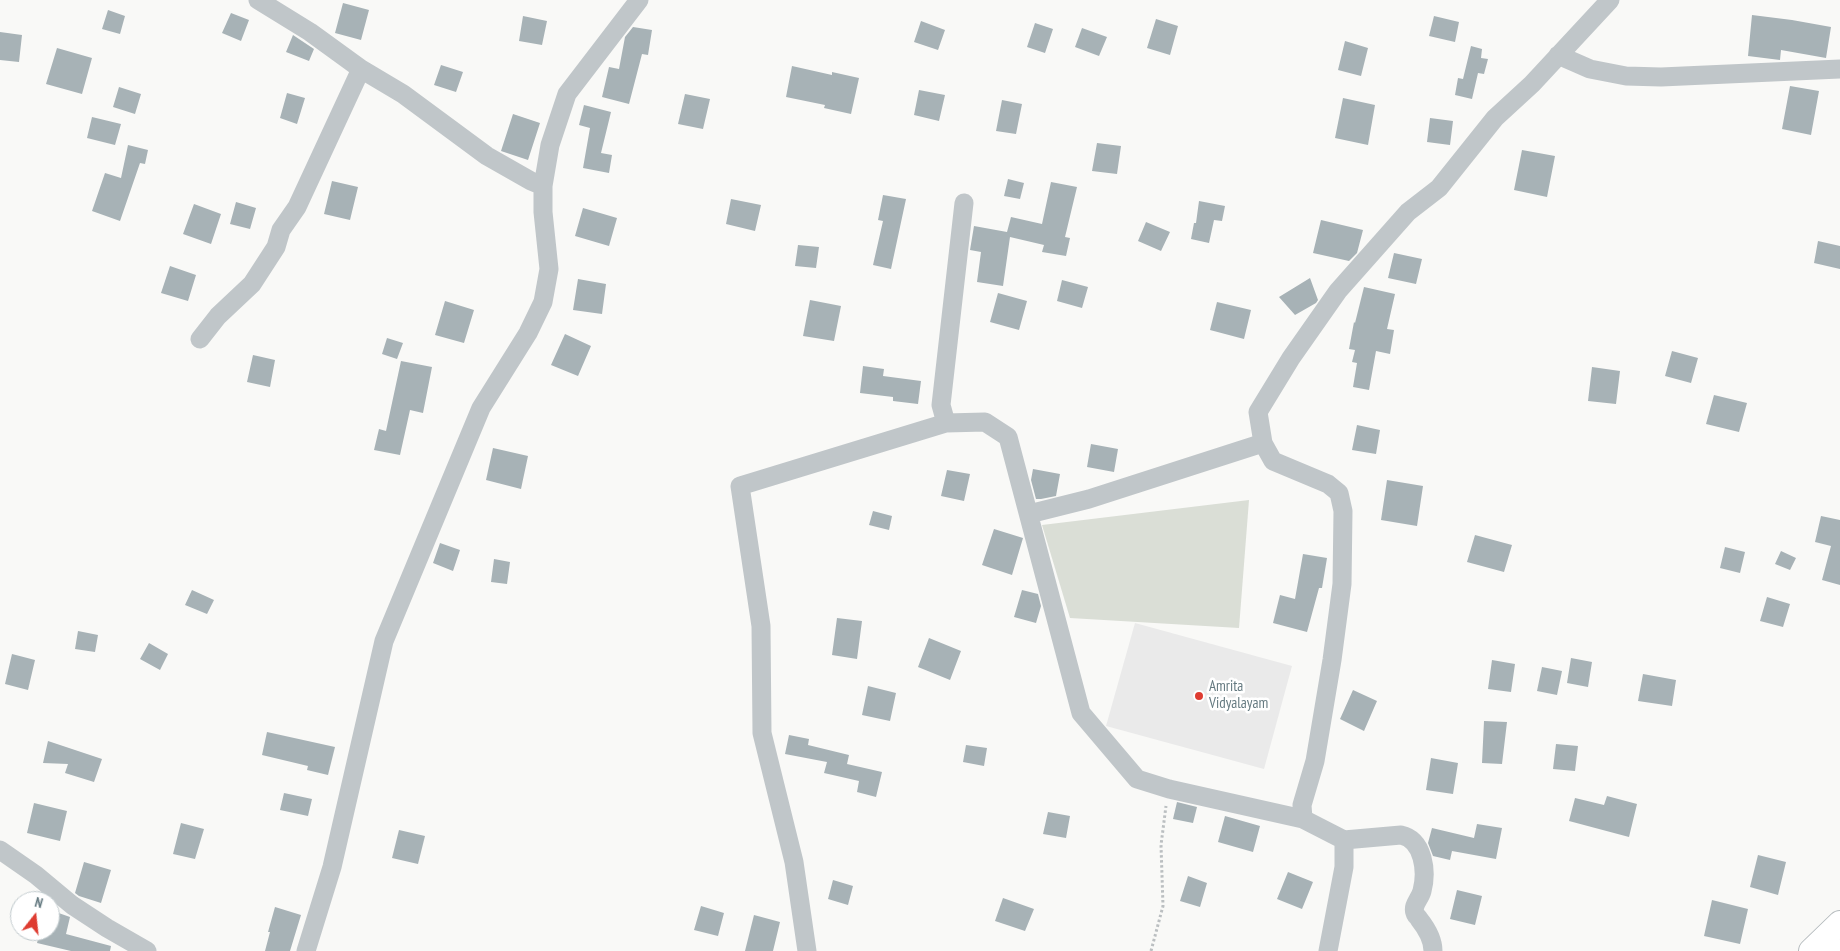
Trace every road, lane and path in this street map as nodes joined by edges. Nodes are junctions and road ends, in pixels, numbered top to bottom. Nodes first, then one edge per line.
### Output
1 (258, 0) edge
2 (639, 0) edge
3 (1610, 0) edge
4 (1558, 55) junction
5 (361, 69) junction
6 (1840, 69) edge
7 (543, 186) junction
8 (964, 203) dead end
9 (200, 339) dead end
10 (946, 423) junction
11 (1263, 443) junction
12 (1029, 514) junction
13 (1169, 789) junction
14 (1303, 819) junction
15 (1344, 840) junction
16 (0, 850) edge
17 (1840, 923) edge
18 (148, 951) edge
19 (306, 951) edge
20 (806, 951) edge
21 (1151, 951) edge
22 (1328, 951) edge
23 (1433, 951) edge
24 (1811, 951) edge

1 - 5 street
2 - 7 street
3 - 4 street
4 - 6 street
4 - 11 street
5 - 7 street
5 - 9 street
7 - 19 street
8 - 10 street
10 - 12 street
10 - 20 street
11 - 12 street
11 - 14 street
12 - 13 street
13 - 14 street
13 - 21 path
14 - 15 street
15 - 22 street
15 - 23 street
16 - 18 street
17 - 24 main road

